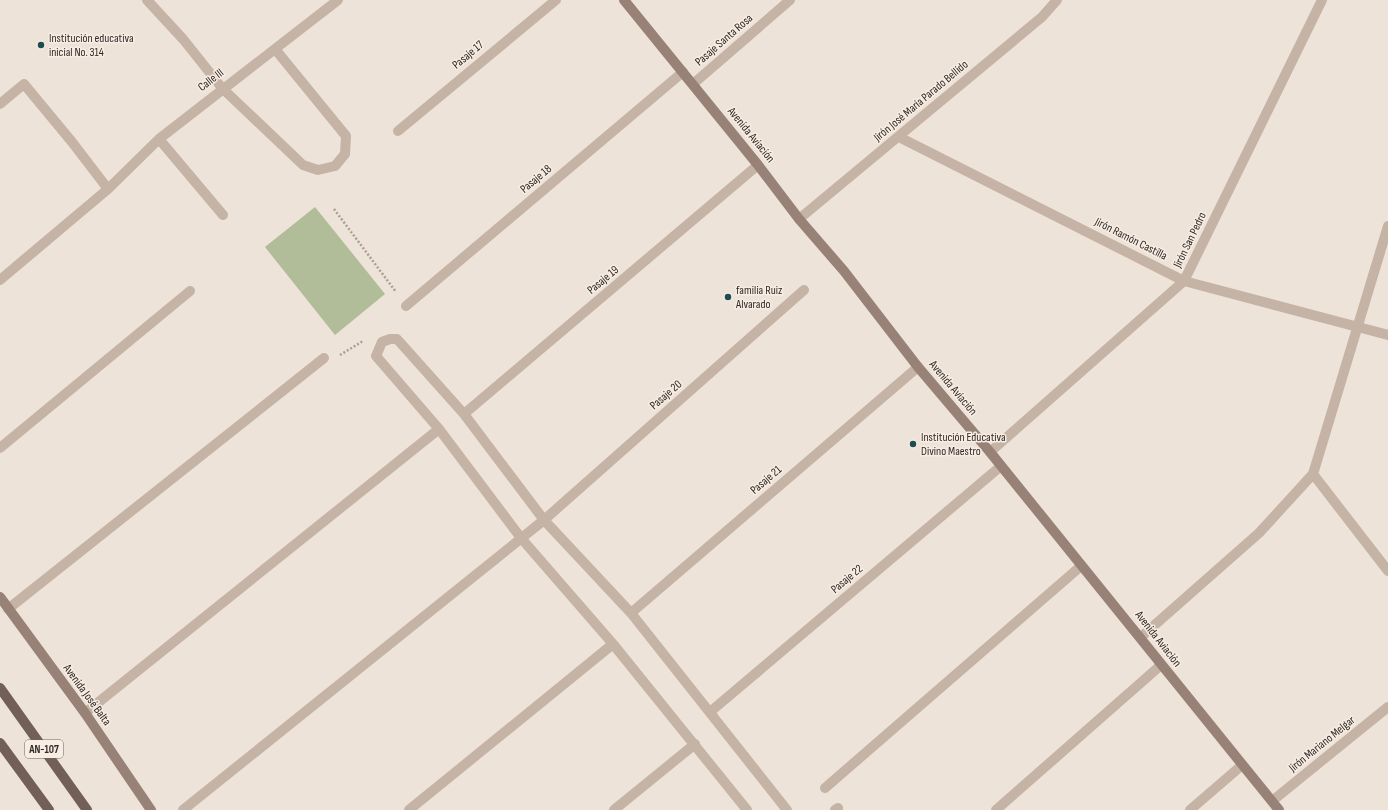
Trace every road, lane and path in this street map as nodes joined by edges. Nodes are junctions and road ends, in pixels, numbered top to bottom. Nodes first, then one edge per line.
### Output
1 (147, 0) edge
2 (338, 0) edge
3 (556, 0) edge
4 (624, 0) edge
5 (790, 0) edge
6 (1057, 0) edge
7 (1322, 0) edge
8 (275, 49) junction
9 (683, 72) junction
10 (693, 84) junction
11 (222, 88) junction
12 (0, 104) edge
13 (398, 131) dead end
14 (899, 136) junction
15 (159, 139) junction
16 (758, 165) junction
17 (108, 189) junction
18 (334, 209) dead end
19 (223, 214) dead end
20 (799, 219) junction
21 (1388, 226) edge
22 (0, 280) edge
23 (1184, 281) junction
24 (804, 290) dead end
25 (190, 291) dead end
26 (406, 306) joint
27 (1357, 327) junction
28 (1388, 335) edge
29 (324, 358) dead end
30 (918, 367) junction
31 (464, 414) junction
32 (439, 429) junction
33 (0, 448) edge
34 (990, 452) junction
35 (1002, 466) junction
36 (1313, 474) junction
37 (544, 520) junction
38 (521, 538) junction
39 (1081, 566) junction
40 (1388, 571) edge
41 (0, 597) edge
42 (8, 609) junction
43 (631, 613) junction
44 (1141, 637) junction
45 (613, 644) junction
46 (1162, 665) junction
47 (0, 688) edge
48 (1388, 707) edge
49 (710, 712) junction
50 (85, 713) junction
51 (0, 743) edge
52 (695, 744) junction
53 (1241, 766) junction
54 (824, 788) dead end
55 (1272, 801) junction
56 (49, 810) edge
57 (87, 810) edge
58 (151, 810) edge
59 (183, 810) edge
60 (409, 810) edge
61 (614, 810) edge
62 (747, 810) edge
63 (787, 810) edge
64 (996, 810) edge
65 (1190, 810) edge
66 (1279, 810) edge

1 - 11 street
2 - 8 street, Calle III
3 - 13 street, Pasaje 17
4 - 9 street, Avenida Aviación
5 - 10 street, Pasaje Santa Rosa
6 - 14 street, Jirón José María Parado Bellido
7 - 23 street, Jirón San Pedro
8 - 11 street, Calle III
8 - 11 street
9 - 10 street, Avenida Aviación
9 - 26 street, Pasaje 18
10 - 16 street, Avenida Aviación
11 - 15 street, Calle III
12 - 17 street
14 - 20 street, Jirón José María Parado Bellido
14 - 23 street, Jirón Ramón Castilla
15 - 17 street, Calle III
15 - 19 street
16 - 20 street, Avenida Aviación
16 - 31 street, Pasaje 19
17 - 22 street, Calle III
18 - 26 path
20 - 30 street, Avenida Aviación
21 - 27 street
23 - 27 street, Jirón Ramón Castilla
23 - 34 street, Jirón San Pedro
24 - 37 street, Pasaje 20
25 - 33 street
27 - 28 street, Jirón Ramón Castilla
27 - 36 street
29 - 42 street
30 - 34 street, Avenida Aviación
30 - 43 street, Pasaje 21
31 - 32 street
31 - 37 street
32 - 38 street
32 - 50 street
34 - 35 street, Avenida Aviación
35 - 39 street, Avenida Aviación
35 - 49 street, Pasaje 22
36 - 40 street
36 - 44 street
37 - 38 street, Pasaje 20
37 - 43 street
38 - 45 street
38 - 59 street, Pasaje 20
39 - 44 street, Avenida Aviación
39 - 54 street
41 - 42 street, Avenida José Balta
42 - 50 street, Avenida José Balta
43 - 49 street
44 - 46 street, Avenida Aviación
45 - 52 street
45 - 60 street
46 - 53 street, Avenida Aviación
46 - 64 street
47 - 57 main road, AN-107
48 - 55 street, Jirón Mariano Melgar
49 - 63 street
50 - 58 street, Avenida José Balta
51 - 56 main road, AN-107
52 - 61 street
52 - 62 street
53 - 55 street, Avenida Aviación
53 - 65 street
55 - 66 street, Avenida Aviación

